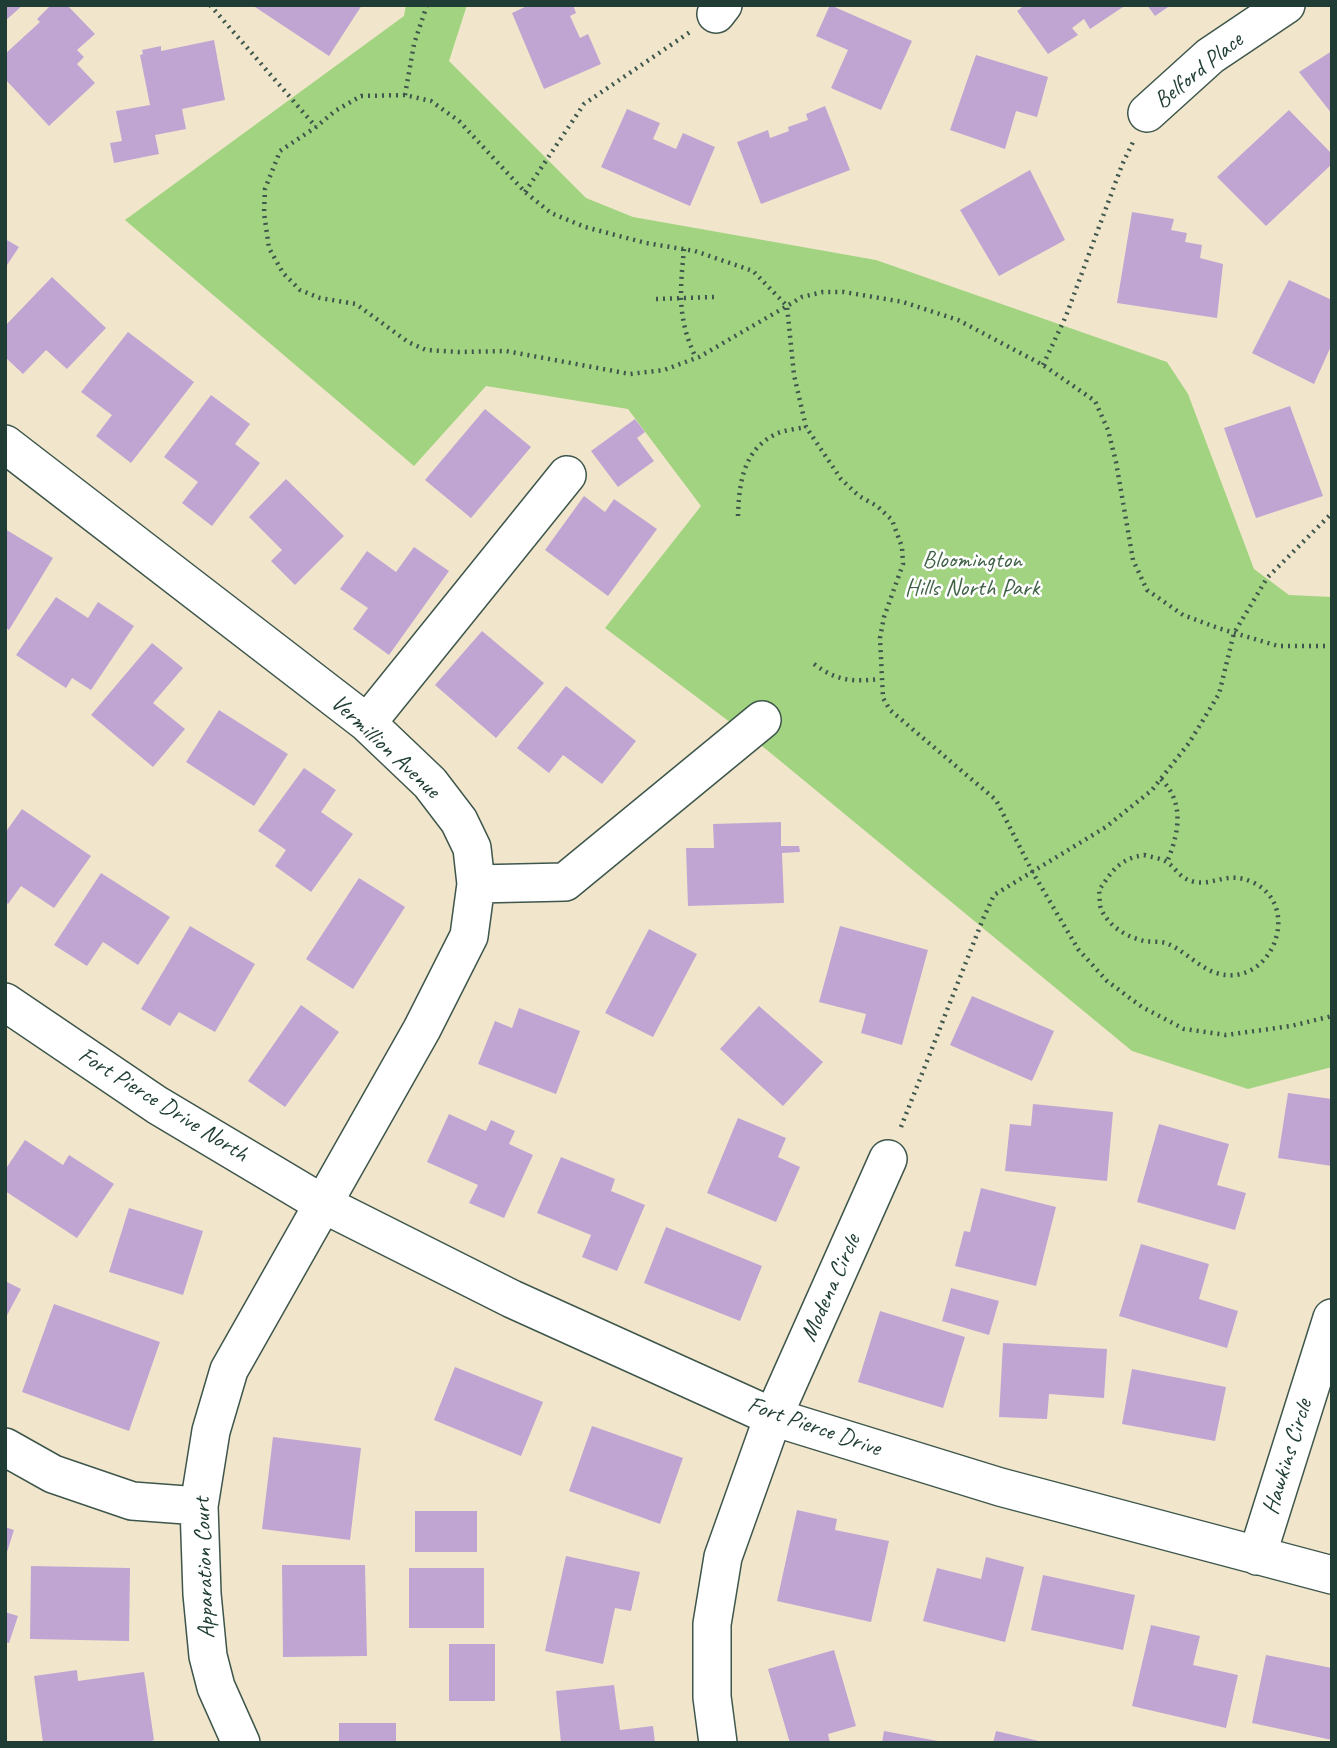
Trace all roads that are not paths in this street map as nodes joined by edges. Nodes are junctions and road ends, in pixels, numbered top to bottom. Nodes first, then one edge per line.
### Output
1 (1286, 5) edge
2 (1147, 113) road end
3 (5, 444) edge
4 (567, 475) dead end
5 (762, 720) dead end
6 (367, 723) junction
7 (476, 884) junction
8 (5, 1002) edge
9 (888, 1159) road end
10 (323, 1204) junction
11 (1332, 1318) edge
12 (773, 1417) junction
13 (5, 1447) edge
14 (199, 1506) junction
15 (1257, 1556) junction
16 (1332, 1575) edge
17 (241, 1743) edge
18 (718, 1743) edge

1 - 2 street, Belford Place
3 - 6 street, Vermillion Avenue
4 - 6 street
5 - 7 street
6 - 7 street, Vermillion Avenue
7 - 10 street, Vermillion Avenue
8 - 10 street, Fort Pierce Drive North
9 - 12 street, Modena Circle
10 - 12 street, Fort Pierce Drive
10 - 14 street, Apparation Court
11 - 15 street, Hawkins Circle
12 - 15 street, Fort Pierce Drive
12 - 18 street, Modena Circle
13 - 14 street
14 - 17 street, Apparation Court
15 - 16 street, Fort Pierce Drive

